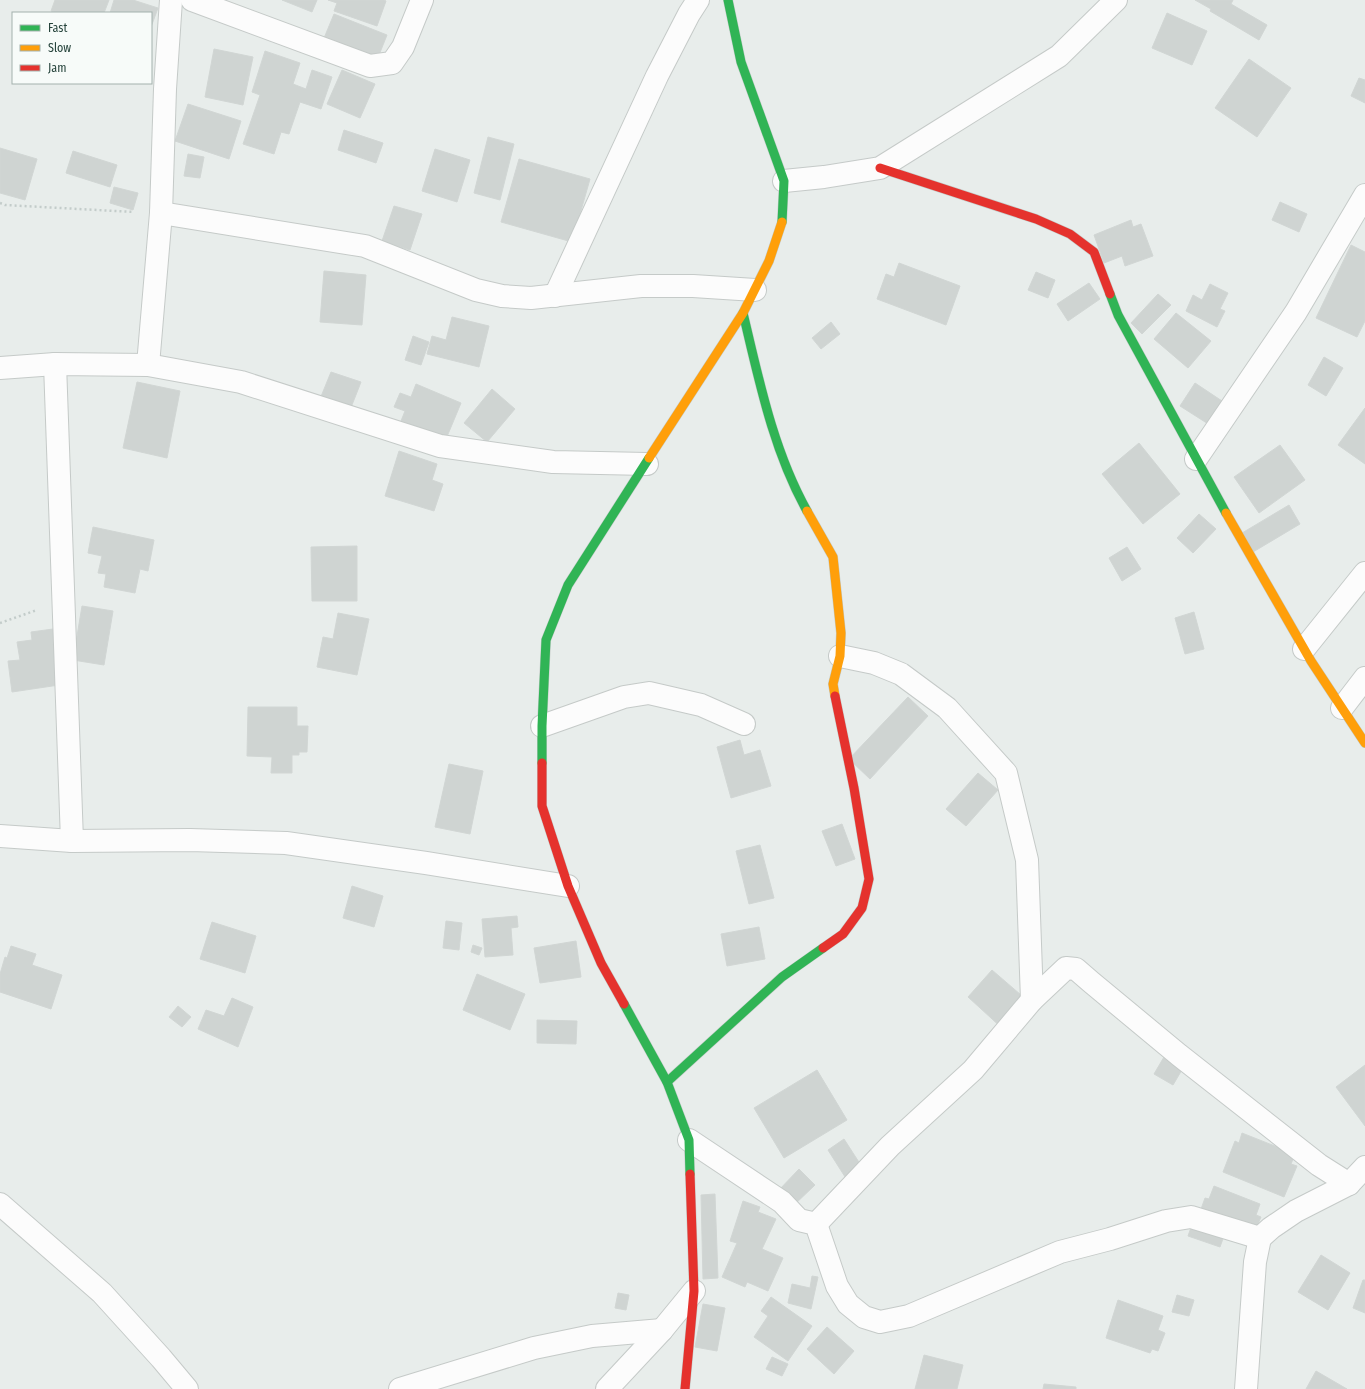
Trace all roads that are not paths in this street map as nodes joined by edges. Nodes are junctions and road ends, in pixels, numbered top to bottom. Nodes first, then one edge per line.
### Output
1 (171, 0) edge
2 (192, 0) edge
3 (422, 0) edge
4 (698, 0) edge
5 (728, 0) edge
6 (1116, 0) edge
7 (880, 168) junction
8 (784, 181) junction
9 (1365, 195) edge
10 (161, 213) junction
11 (755, 290) junction
12 (555, 296) junction
13 (743, 313) junction
14 (55, 364) junction
15 (148, 365) junction
16 (0, 368) edge
17 (1196, 458) junction
18 (646, 464) junction
19 (1365, 573) edge
20 (1304, 649) junction
21 (840, 656) junction
22 (1365, 678) edge
23 (1342, 708) junction
24 (744, 724) dead end
25 (542, 726) junction
26 (1365, 743) edge
27 (0, 836) edge
28 (72, 841) junction
29 (568, 886) junction
30 (1032, 1000) junction
31 (667, 1082) junction
32 (689, 1140) junction
33 (1365, 1167) edge
34 (1349, 1184) junction
35 (0, 1204) edge
36 (816, 1224) junction
37 (1260, 1238) junction
38 (694, 1291) junction
39 (662, 1330) junction
40 (187, 1389) edge
41 (400, 1389) edge
42 (607, 1389) edge
43 (685, 1389) edge
44 (1246, 1389) edge

1 - 10 street
2 - 3 street
4 - 12 street
5 - 8 street
6 - 7 street
7 - 8 street
7 - 17 street
8 - 11 street
9 - 17 street
10 - 12 street
10 - 15 street
11 - 12 street
11 - 13 street
13 - 18 street
13 - 21 street
14 - 15 street
14 - 16 street
14 - 28 street
15 - 18 street
17 - 20 street
18 - 25 street
19 - 20 street
20 - 23 street
21 - 30 street
21 - 31 street
22 - 23 street
23 - 26 street
24 - 25 street
25 - 29 street
27 - 28 street
28 - 29 street
29 - 31 street
30 - 34 street
30 - 36 street
31 - 32 street
32 - 36 street
32 - 38 street
33 - 34 street
34 - 37 street
35 - 40 street
36 - 37 street
37 - 44 street
38 - 39 street
38 - 43 street
39 - 41 street
39 - 42 street

